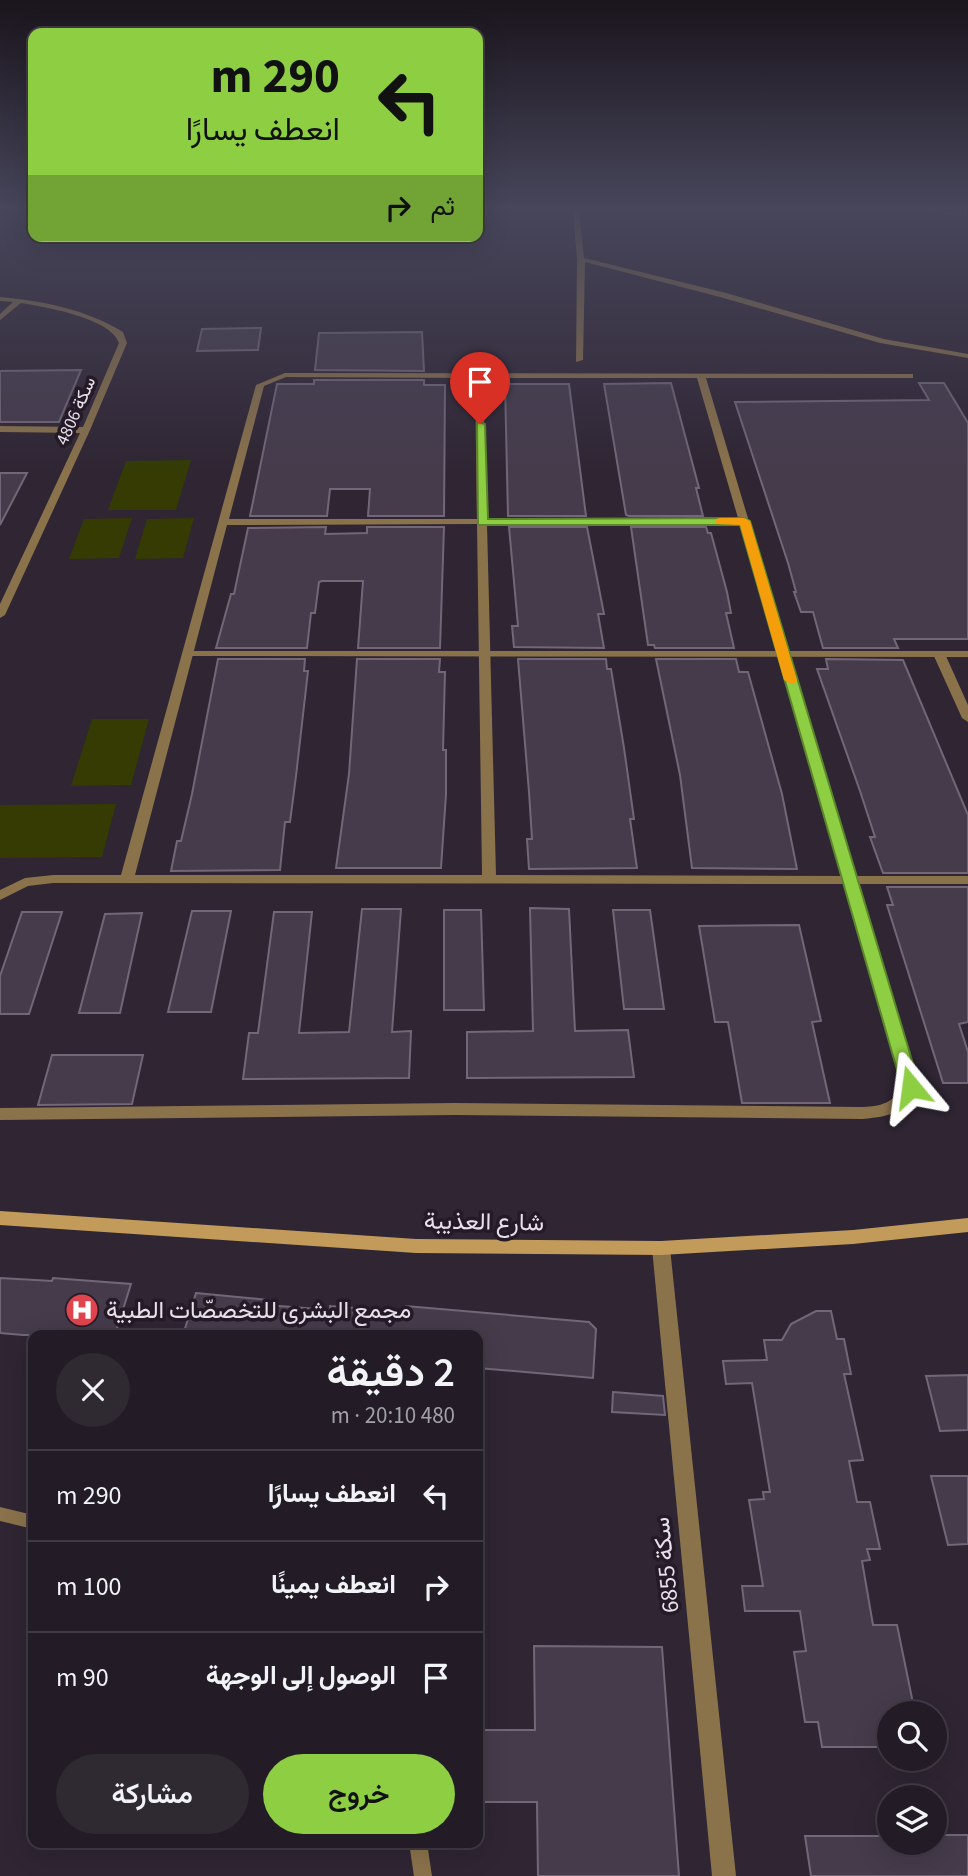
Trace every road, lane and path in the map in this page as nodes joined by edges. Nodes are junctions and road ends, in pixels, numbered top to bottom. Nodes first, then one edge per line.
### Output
1 (580, 298) edge
2 (732, 298) edge
3 (0, 299) edge
4 (19, 301) junction
5 (0, 318) edge
6 (968, 356) edge
7 (579, 360) dead end
8 (479, 376) junction
9 (701, 376) junction
10 (910, 376) dead end
11 (0, 429) edge
12 (86, 430) junction
13 (744, 521) junction
14 (223, 522) junction
15 (482, 522) junction
16 (0, 615) edge
17 (187, 654) junction
18 (484, 654) junction
19 (783, 654) junction
20 (939, 654) junction
21 (968, 654) edge
22 (968, 718) edge
23 (127, 879) junction
24 (489, 880) junction
25 (850, 880) junction
26 (968, 880) edge
27 (0, 897) edge
28 (0, 1114) edge
29 (0, 1218) edge
30 (968, 1225) edge
31 (661, 1248) junction
32 (0, 1514) edge
33 (28, 1521) edge
34 (419, 1848) edge
35 (423, 1876) edge
36 (724, 1876) edge

1 - 7 street
2 - 6 street
3 - 4 street, سكة 4806
4 - 5 street
4 - 12 street, سكة 4806
8 - 9 street
8 - 14 street
8 - 15 street
9 - 10 street
9 - 13 street
11 - 12 street
12 - 16 street, سكة 4806
13 - 15 street
13 - 19 street
14 - 15 street
14 - 17 street
15 - 18 street
17 - 18 lane
17 - 23 street
18 - 19 lane
18 - 24 street
19 - 20 lane
19 - 25 street
20 - 21 lane
20 - 22 street
23 - 24 street
23 - 27 street
24 - 25 street
25 - 26 street
25 - 28 street
29 - 31 street, شارع العذيبة
30 - 31 street, شارع العذيبة
31 - 36 street, سكة 6855
32 - 33 lane
34 - 35 lane

